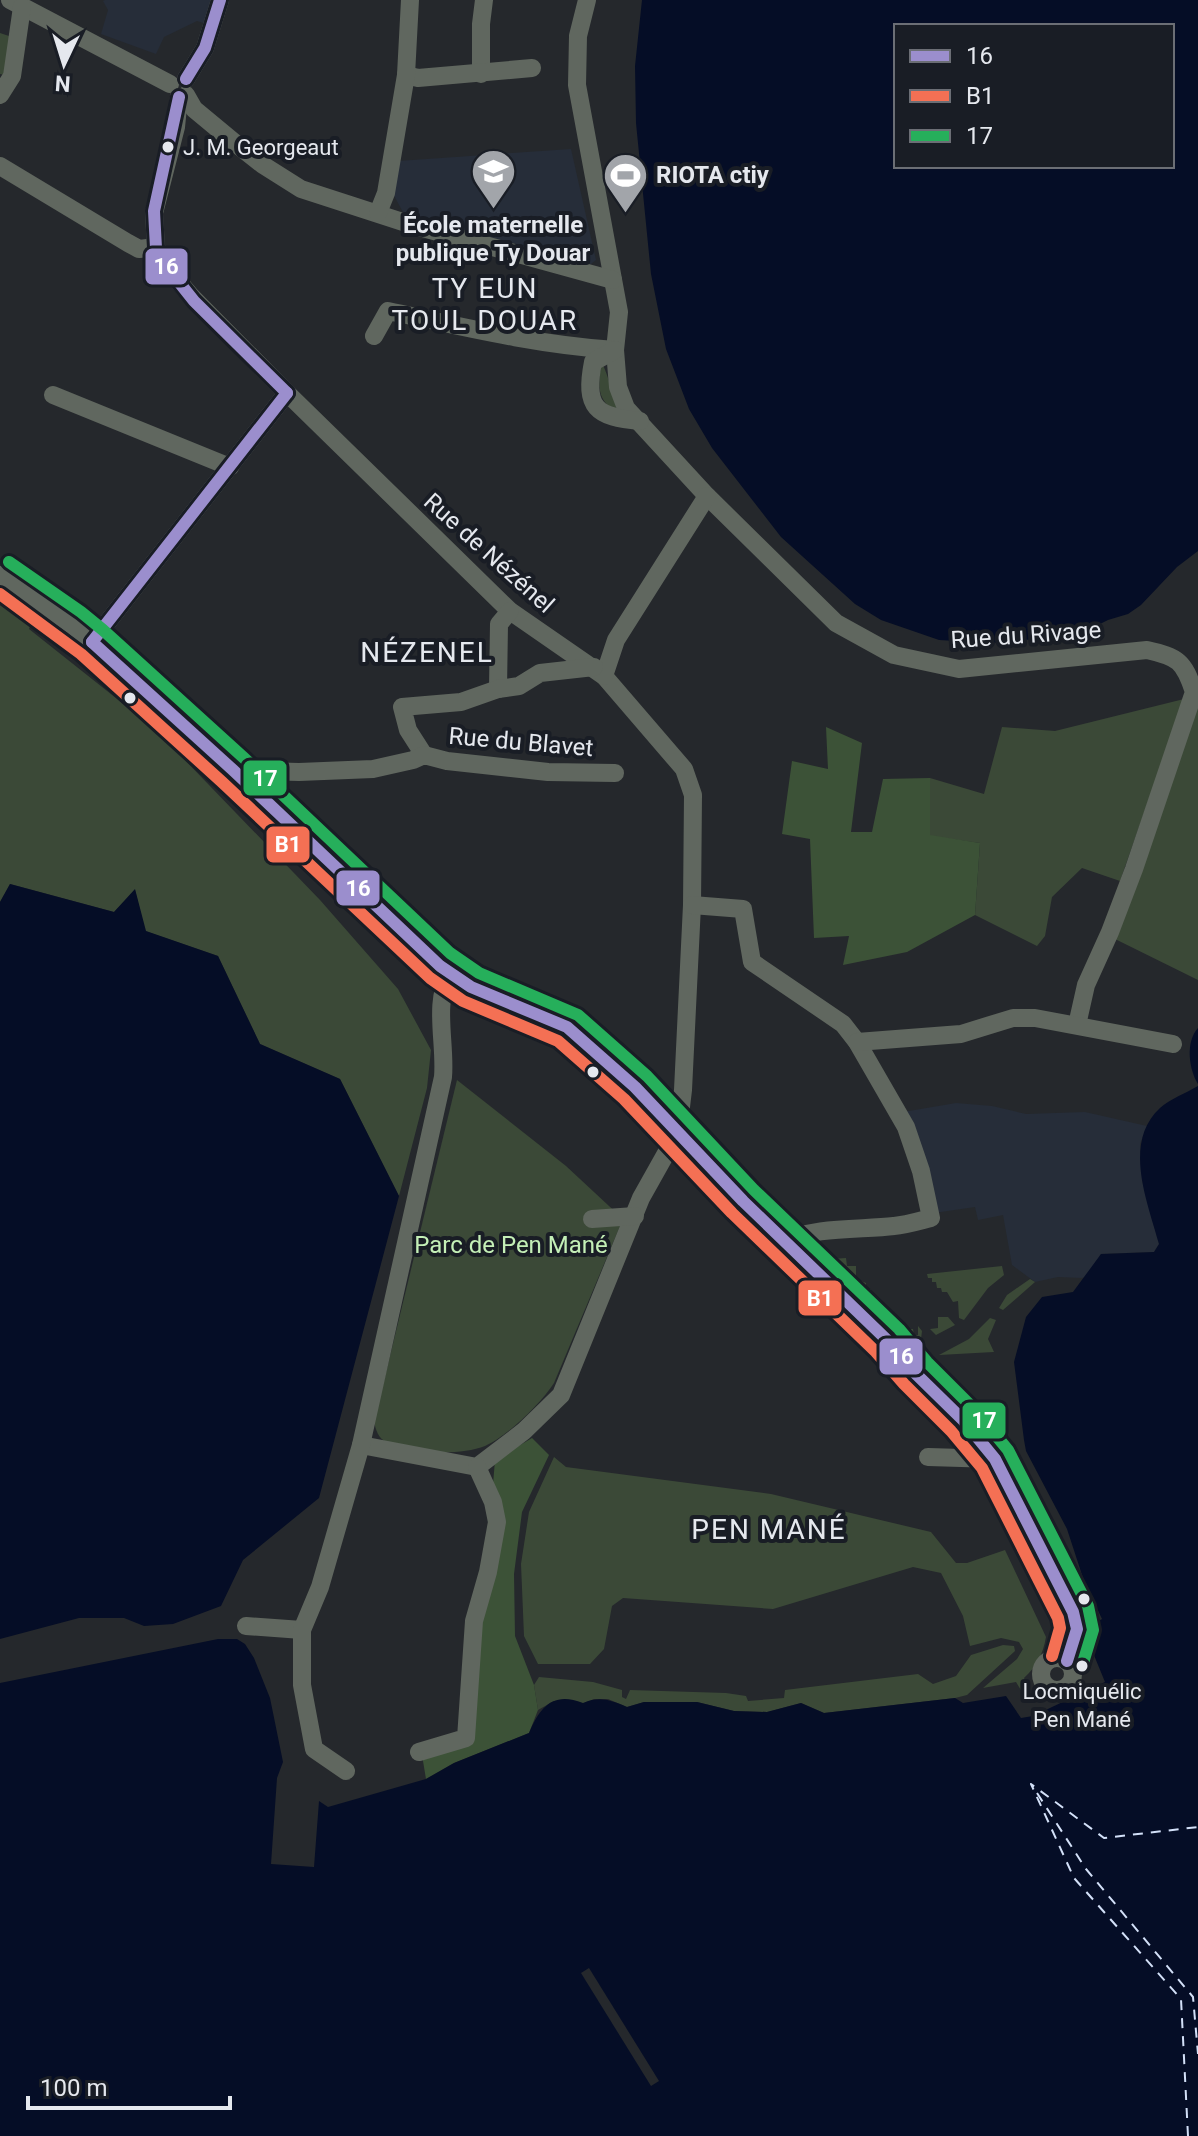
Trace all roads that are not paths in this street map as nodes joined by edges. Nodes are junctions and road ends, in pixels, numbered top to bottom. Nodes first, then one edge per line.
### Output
1 (220, 0) edge
2 (410, 0) edge
3 (484, 0) edge
4 (587, 0) edge
5 (16, 3) edge
6 (532, 68) dead end
7 (481, 74) junction
8 (406, 75) junction
9 (180, 89) junction
10 (0, 95) edge
11 (2, 172) edge
12 (378, 213) junction
13 (156, 247) junction
14 (613, 280) junction
15 (374, 336) dead end
16 (615, 350) junction
17 (287, 393) junction
18 (53, 395) dead end
19 (640, 421) junction
20 (230, 467) junction
21 (707, 496) junction
22 (0, 575) edge
23 (510, 611) junction
24 (92, 642) junction
25 (599, 672) junction
26 (498, 689) junction
27 (424, 755) junction
28 (233, 770) junction
29 (615, 773) dead end
30 (692, 905) junction
31 (450, 973) junction
32 (1077, 1025) junction
33 (857, 1042) junction
34 (1173, 1044) dead end
35 (678, 1132) junction
36 (635, 1216) junction
37 (592, 1219) dead end
38 (786, 1242) junction
39 (361, 1445) junction
40 (928, 1457) dead end
41 (995, 1459) junction
42 (477, 1467) junction
43 (246, 1626) dead end
44 (302, 1630) junction
45 (1067, 1661) dead end
46 (419, 1752) dead end
47 (346, 1771) dead end

1 - 9 street
2 - 8 street
3 - 7 street
4 - 14 street
5 - 9 street
5 - 10 street
6 - 7 street
7 - 8 street
8 - 12 street
9 - 12 street
9 - 13 street
11 - 13 street
12 - 14 street
13 - 17 street, Rue de Nézénel
14 - 16 street
15 - 16 street
16 - 19 street, Rue du Rivage
16 - 19 street
17 - 20 street
17 - 23 street, Rue de Nézénel
18 - 20 street
19 - 21 street, Rue du Rivage
20 - 24 street
21 - 25 street
21 - 32 street, Rue du Rivage
22 - 24 street
23 - 25 street, Rue de Nézénel
23 - 26 street
24 - 28 street
25 - 26 street
25 - 30 street, Rue de Nézénel
26 - 27 street
27 - 28 street, Rue du Blavet
27 - 29 street, Rue du Blavet
28 - 31 street
30 - 33 street
30 - 35 street, Rue de Nézénel
31 - 35 street
31 - 39 street
32 - 33 street
32 - 34 street
33 - 38 street
35 - 36 street
35 - 38 street
36 - 37 street
36 - 42 street
38 - 41 street
39 - 42 street
39 - 44 street
40 - 41 street
41 - 45 street
42 - 46 street
43 - 44 street
44 - 47 street

